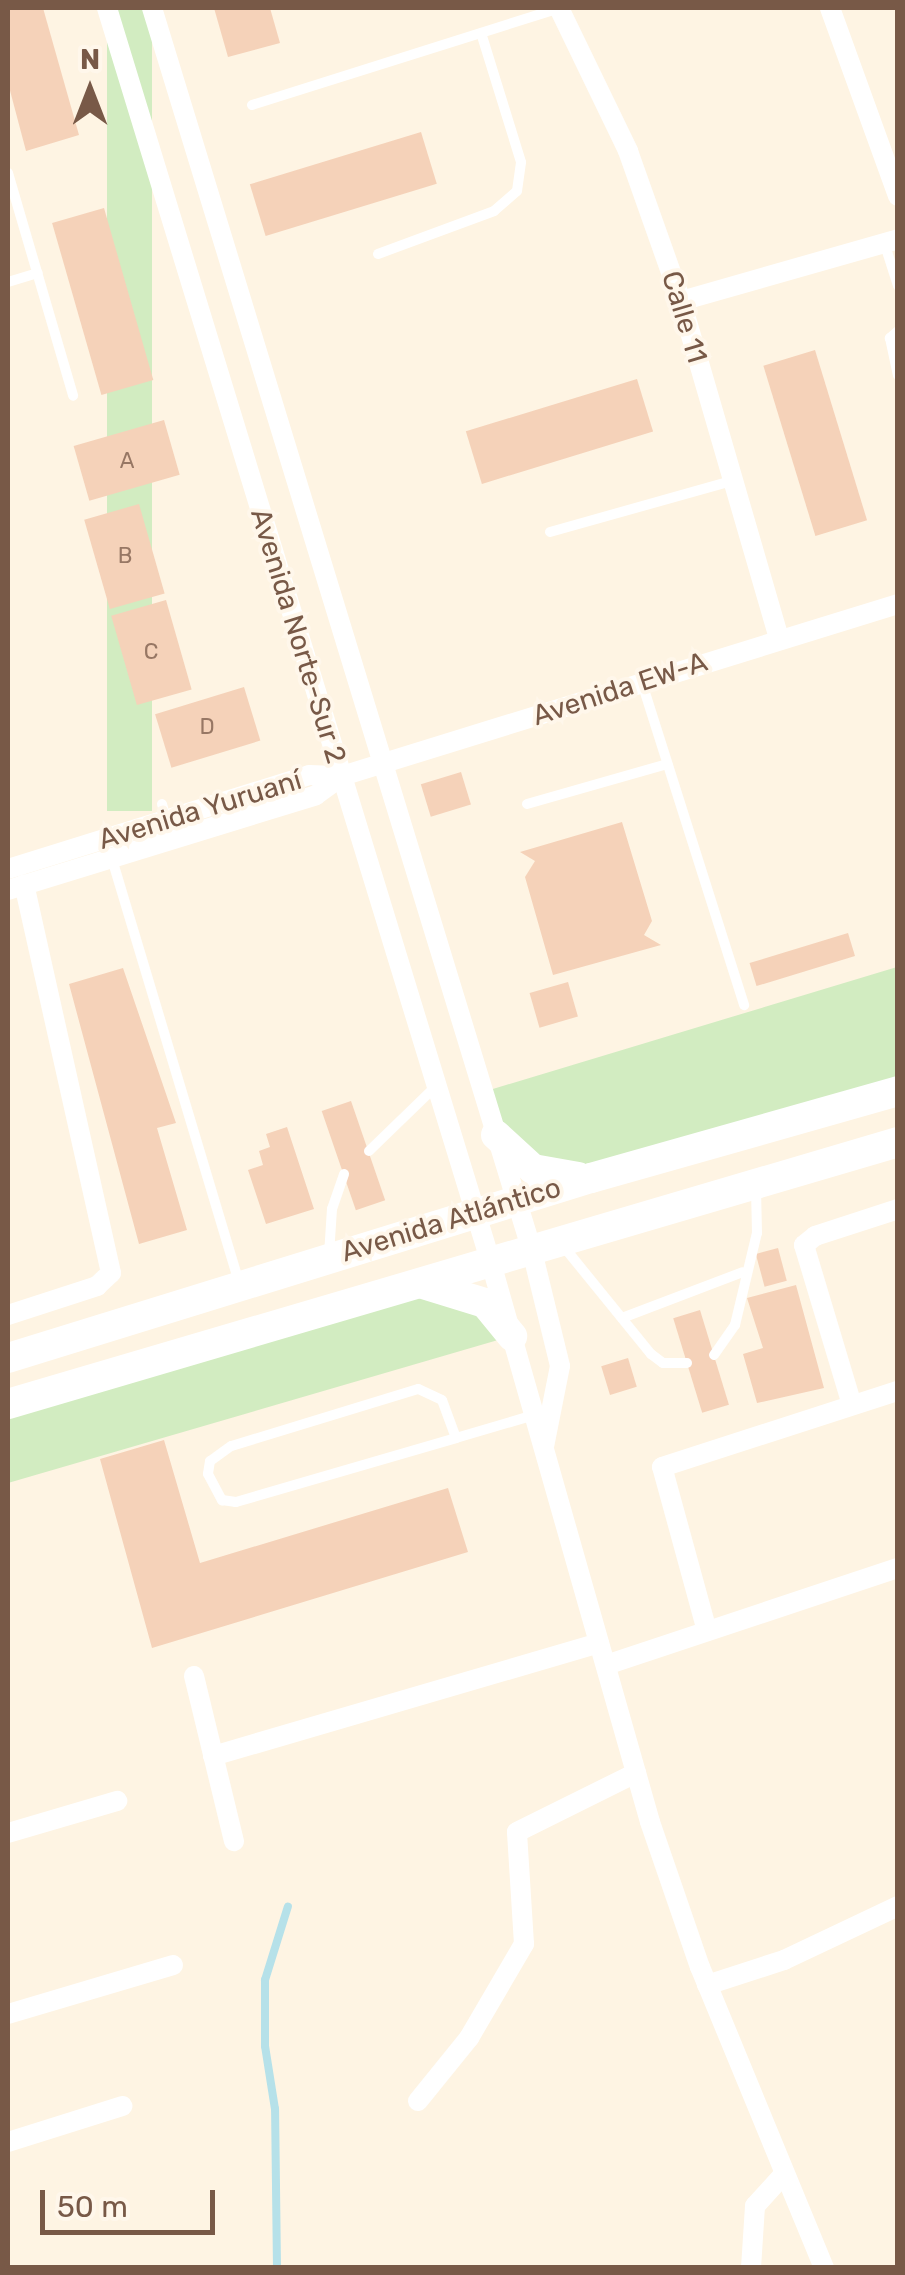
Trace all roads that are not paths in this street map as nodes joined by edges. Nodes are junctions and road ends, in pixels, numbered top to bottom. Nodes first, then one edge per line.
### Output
1 (107, 8) edge
2 (152, 8) edge
3 (559, 8) edge
4 (830, 8) edge
5 (481, 34) junction
6 (252, 105) dead end
7 (8, 173) edge
8 (898, 196) edge
9 (890, 240) edge
10 (378, 254) dead end
11 (38, 273) junction
12 (8, 282) edge
13 (898, 286) edge
14 (681, 302) junction
15 (898, 331) edge
16 (898, 374) edge
17 (74, 396) dead end
18 (733, 481) junction
19 (550, 532) dead end
20 (898, 604) edge
21 (779, 638) junction
22 (641, 682) junction
23 (384, 764) junction
24 (667, 764) junction
25 (342, 776) junction
26 (528, 804) dead end
27 (112, 858) junction
28 (8, 869) edge
29 (16, 888) edge
30 (744, 1006) dead end
31 (436, 1086) junction
32 (898, 1091) edge
33 (496, 1135) junction
34 (898, 1142) edge
35 (369, 1150) dead end
36 (344, 1174) dead end
37 (591, 1178) junction
38 (756, 1184) junction
39 (516, 1200) junction
40 (898, 1209) edge
41 (475, 1213) junction
42 (546, 1247) junction
43 (329, 1258) junction
44 (491, 1263) junction
45 (743, 1272) junction
46 (418, 1284) junction
47 (240, 1285) junction
48 (8, 1315) edge
49 (622, 1318) junction
50 (512, 1336) junction
51 (714, 1355) dead end
52 (8, 1358) edge
53 (687, 1363) dead end
54 (898, 1391) edge
55 (8, 1404) edge
56 (852, 1405) junction
57 (534, 1415) junction
58 (456, 1438) junction
59 (544, 1447) junction
60 (898, 1568) edge
61 (707, 1631) junction
62 (599, 1642) junction
63 (606, 1665) junction
64 (194, 1676) dead end
65 (213, 1756) junction
66 (636, 1772) junction
67 (117, 1801) dead end
68 (8, 1833) edge
69 (234, 1841) dead end
70 (898, 1906) edge
71 (173, 1966) dead end
72 (707, 1985) junction
73 (8, 2014) edge
74 (418, 2100) dead end
75 (122, 2106) dead end
76 (8, 2142) edge
77 (784, 2174) junction
78 (751, 2268) edge
79 (824, 2268) edge

1 - 25 street, Avenida Norte-Sur 2
2 - 23 street, Avenida Norte-Sur 2
3 - 5 lane
3 - 14 street, Calle 11
4 - 8 street
5 - 6 lane
5 - 10 lane
7 - 11 lane
9 - 13 lane
9 - 14 street
11 - 12 lane
11 - 17 lane
14 - 18 street, Calle 11
15 - 16 lane
18 - 19 lane
18 - 21 street, Calle 11
20 - 21 street, Avenida EW-A
21 - 22 street, Avenida EW-A
22 - 23 street, Avenida EW-A
22 - 24 lane
23 - 25 street, Avenida EW-A
23 - 33 street, Avenida Norte-Sur 2
24 - 26 lane
24 - 30 lane
25 - 27 street, Avenida Yuruaní
25 - 28 street, Avenida Yuruaní
25 - 31 street, Avenida Norte-Sur 2
27 - 29 street, Avenida Yuruaní
27 - 47 lane
29 - 48 street
31 - 35 lane
31 - 41 street, Avenida Norte-Sur 2
32 - 37 main road, Avenida Atlántico
33 - 37 main road
33 - 39 street, Avenida Norte-Sur 2
34 - 38 main road, Avenida Atlántico
36 - 43 lane
37 - 39 main road, Avenida Atlántico
38 - 42 main road, Avenida Atlántico
38 - 45 lane
39 - 41 main road, Avenida Atlántico
39 - 42 street, Avenida Norte-Sur 2
40 - 56 street
41 - 43 main road, Avenida Atlántico
41 - 44 street, Avenida Norte-Sur 2
42 - 44 main road, Avenida Atlántico
42 - 49 lane
42 - 59 street, Avenida Norte-Sur 2
43 - 47 main road, Avenida Atlántico
44 - 46 main road, Avenida Atlántico
44 - 50 street, Avenida Norte-Sur 2
45 - 49 lane
45 - 51 lane
46 - 50 main road
46 - 55 main road, Avenida Atlántico
47 - 52 main road, Avenida Atlántico
49 - 53 lane
50 - 57 street, Avenida Norte-Sur 2
54 - 56 street
56 - 61 street
57 - 58 lane
57 - 59 street, Avenida Norte-Sur 2
58 - 58 lane
59 - 62 street, Avenida Norte-Sur 2
60 - 61 street
61 - 63 street
62 - 63 street, Avenida Norte-Sur 2
62 - 65 street
63 - 66 street, Avenida Norte-Sur 2
64 - 65 street
65 - 69 street
66 - 72 street, Avenida Norte-Sur 2
66 - 74 street
67 - 68 street
70 - 72 street
71 - 73 street
72 - 77 street, Avenida Norte-Sur 2
75 - 76 street
77 - 78 street
77 - 79 street, Avenida Norte-Sur 2

